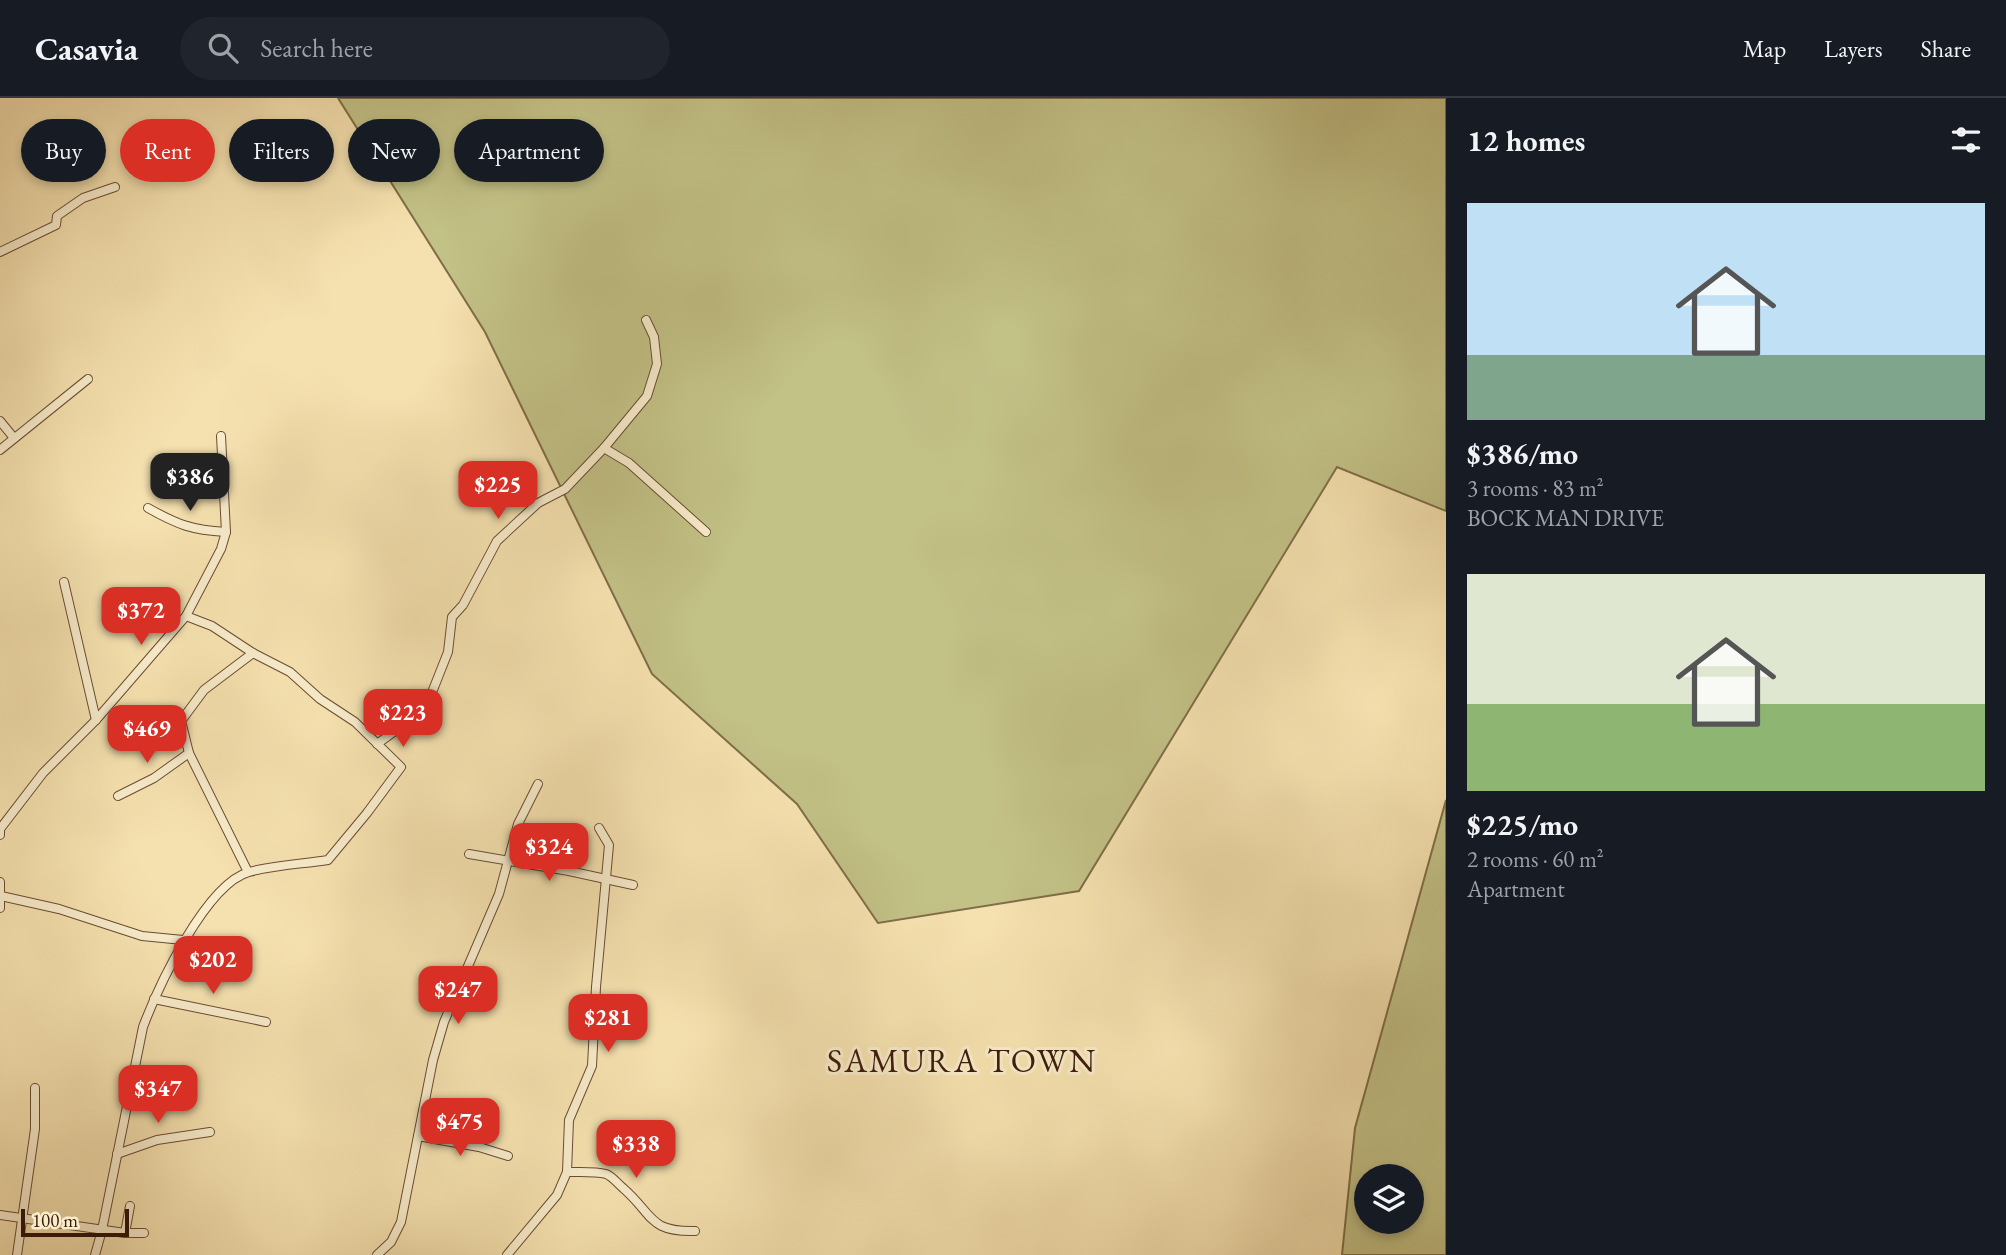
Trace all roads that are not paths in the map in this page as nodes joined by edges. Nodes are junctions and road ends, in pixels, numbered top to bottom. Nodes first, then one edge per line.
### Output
1 (115, 187) dead end
2 (0, 252) edge
3 (646, 320) dead end
4 (88, 379) dead end
5 (0, 421) edge
6 (221, 436) dead end
7 (15, 438) junction
8 (604, 448) junction
9 (0, 450) edge
10 (148, 508) dead end
11 (226, 532) junction
12 (706, 532) dead end
13 (64, 582) dead end
14 (186, 616) junction
15 (253, 653) junction
16 (96, 720) junction
17 (377, 744) junction
18 (189, 753) junction
19 (538, 784) dead end
20 (118, 796) dead end
21 (599, 828) dead end
22 (1, 830) edge
23 (0, 835) edge
24 (469, 854) dead end
25 (509, 862) junction
26 (248, 872) junction
27 (608, 881) junction
28 (0, 882) edge
29 (633, 886) dead end
30 (1, 896) edge
31 (0, 908) edge
32 (183, 940) junction
33 (154, 999) junction
34 (266, 1022) dead end
35 (35, 1088) dead end
36 (210, 1132) dead end
37 (418, 1136) junction
38 (117, 1154) junction
39 (509, 1156) dead end
40 (567, 1172) junction
41 (130, 1206) dead end
42 (0, 1214) edge
43 (23, 1219) junction
44 (102, 1230) junction
45 (695, 1231) dead end
46 (125, 1233) junction
47 (144, 1233) dead end
48 (17, 1255) edge
49 (95, 1255) edge
50 (377, 1255) edge
51 (507, 1255) edge

1 - 2 street
3 - 8 street
4 - 7 street
5 - 7 street
6 - 11 street
7 - 9 street
8 - 12 street
8 - 17 street
10 - 11 street
11 - 14 street
13 - 16 street
14 - 15 street
14 - 16 street
15 - 17 street
15 - 18 street
16 - 22 street
17 - 26 street
18 - 20 street
18 - 26 street
19 - 25 street
21 - 27 street
22 - 23 street
24 - 25 street
25 - 27 street
25 - 37 street
26 - 32 street
27 - 29 street
27 - 40 street
28 - 30 street
30 - 31 street
30 - 32 street
32 - 33 street
33 - 34 street
33 - 38 street
35 - 43 street
36 - 38 street
37 - 39 street
37 - 50 street
38 - 44 street
40 - 45 street
40 - 51 street
41 - 46 street
42 - 43 street
43 - 44 street
43 - 48 street
44 - 46 street
44 - 49 street
46 - 47 street

